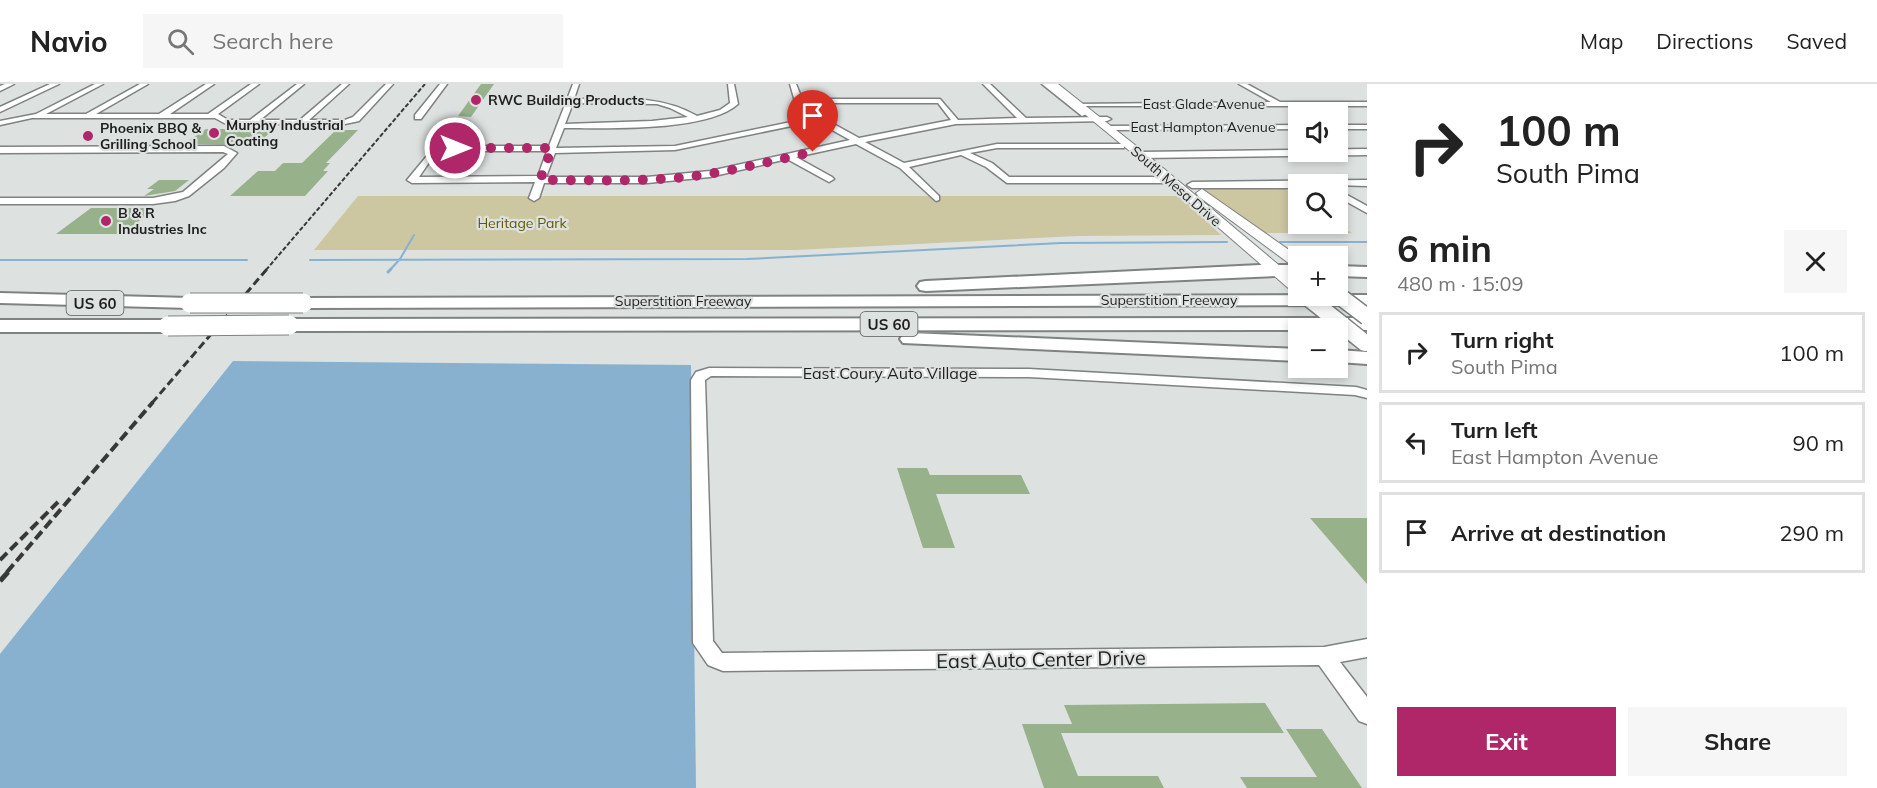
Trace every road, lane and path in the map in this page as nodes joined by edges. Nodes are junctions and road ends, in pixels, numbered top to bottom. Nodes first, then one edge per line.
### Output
1 (11, 84) edge
2 (56, 84) edge
3 (100, 84) edge
4 (145, 84) edge
5 (211, 84) edge
6 (256, 84) edge
7 (301, 84) edge
8 (346, 84) edge
9 (390, 84) edge
10 (444, 84) edge
11 (576, 84) edge
12 (731, 84) edge
13 (793, 84) edge
14 (986, 84) edge
15 (1045, 84) edge
16 (1052, 84) edge
17 (1061, 84) edge
18 (1242, 84) edge
19 (0, 89) edge
20 (569, 101) junction
21 (799, 101) junction
22 (1082, 104) junction
23 (1280, 104) junction
24 (1367, 104) edge
25 (0, 110) edge
26 (37, 116) junction
27 (87, 116) junction
28 (161, 116) junction
29 (210, 116) junction
30 (418, 117) dead end
31 (694, 117) junction
32 (815, 119) junction
33 (1024, 121) junction
34 (252, 122) junction
35 (302, 122) junction
36 (956, 122) junction
37 (0, 123) edge
38 (1102, 123) junction
39 (898, 125) dead end
40 (560, 126) junction
41 (1288, 127) edge
42 (1348, 127) edge
43 (1367, 127) edge
44 (907, 130) junction
45 (446, 138) dead end
46 (859, 141) junction
47 (1121, 146) junction
48 (435, 149) junction
49 (551, 149) junction
50 (0, 150) edge
51 (962, 152) junction
52 (1367, 152) edge
53 (1147, 155) junction
54 (789, 157) junction
55 (903, 166) junction
56 (829, 179) dead end
57 (1165, 179) junction
58 (540, 180) junction
59 (1348, 183) edge
60 (1367, 183) edge
61 (1288, 184) edge
62 (1192, 185) junction
63 (534, 198) dead end
64 (936, 198) dead end
65 (1348, 199) edge
66 (0, 201) edge
67 (1367, 210) edge
68 (1288, 256) edge
69 (1274, 270) junction
70 (1348, 271) edge
71 (1367, 272) edge
72 (1288, 277) edge
73 (0, 298) edge
74 (1367, 300) edge
75 (603, 301) junction
76 (0, 303) edge
77 (190, 303) junction
78 (1348, 303) edge
79 (1318, 306) edge
80 (1367, 317) edge
81 (1367, 324) edge
82 (411, 325) junction
83 (0, 326) edge
84 (1366, 348) edge
85 (1348, 353) edge
86 (1288, 355) edge
87 (1367, 394) edge
88 (1367, 648) edge
89 (1324, 656) junction
90 (714, 659) joint
91 (1367, 714) edge

1 - 19 street
2 - 25 street
3 - 26 street
4 - 27 street
5 - 28 street
6 - 29 street
7 - 34 street
8 - 35 street
9 - 35 street
10 - 30 street
11 - 20 street
12 - 31 street
13 - 21 street
14 - 33 street
15 - 38 street, South Mesa Drive
16 - 22 main road, South Mesa Drive
17 - 22 main road, South Mesa Drive
18 - 23 street
20 - 31 street
20 - 40 street
21 - 32 street
21 - 36 street
22 - 23 street, East Glade Avenue
22 - 38 main road, South Mesa Drive
23 - 24 street, East Glade Avenue
26 - 27 street
26 - 37 street
27 - 28 street
28 - 29 street
29 - 34 street
31 - 40 street
32 - 46 street
32 - 49 street
33 - 36 street, East Hampton Avenue
33 - 38 street, East Hampton Avenue
34 - 35 street
36 - 44 street, East Hampton Avenue
38 - 41 street, East Hampton Avenue
38 - 47 street, South Mesa Drive
38 - 53 main road, South Mesa Drive
39 - 44 street
40 - 49 street
42 - 43 street
44 - 46 street, East Hampton Avenue
45 - 48 street
46 - 54 street, East Hampton Avenue
46 - 55 street
47 - 51 street
47 - 57 street, South Mesa Drive
48 - 49 street
48 - 58 street, East Hampton Avenue
49 - 58 street
50 - 66 street
51 - 55 street
51 - 57 street
52 - 53 street
53 - 57 main road, South Mesa Drive
53 - 62 main road, South Mesa Drive
54 - 56 street
54 - 58 street, East Hampton Avenue
55 - 64 street
57 - 69 main road, South Mesa Drive
58 - 63 street
59 - 60 street
61 - 62 street
62 - 68 main road, South Mesa Drive
65 - 67 street
69 - 72 highway
69 - 75 highway
70 - 71 highway
73 - 77 highway
74 - 75 highway, Superstition Freeway / US 60
75 - 77 highway, Superstition Freeway / US 60, bridge
76 - 77 highway, Superstition Freeway / US 60
78 - 80 main road, bridge
79 - 84 main road, bridge
81 - 82 highway, Superstition Freeway / US 60
82 - 83 highway, Superstition Freeway / US 60, bridge
82 - 86 highway
84 - 85 highway
87 - 90 street, East Coury Auto Village
88 - 89 street, East Auto Center Drive
89 - 90 street, East Auto Center Drive
89 - 91 street

